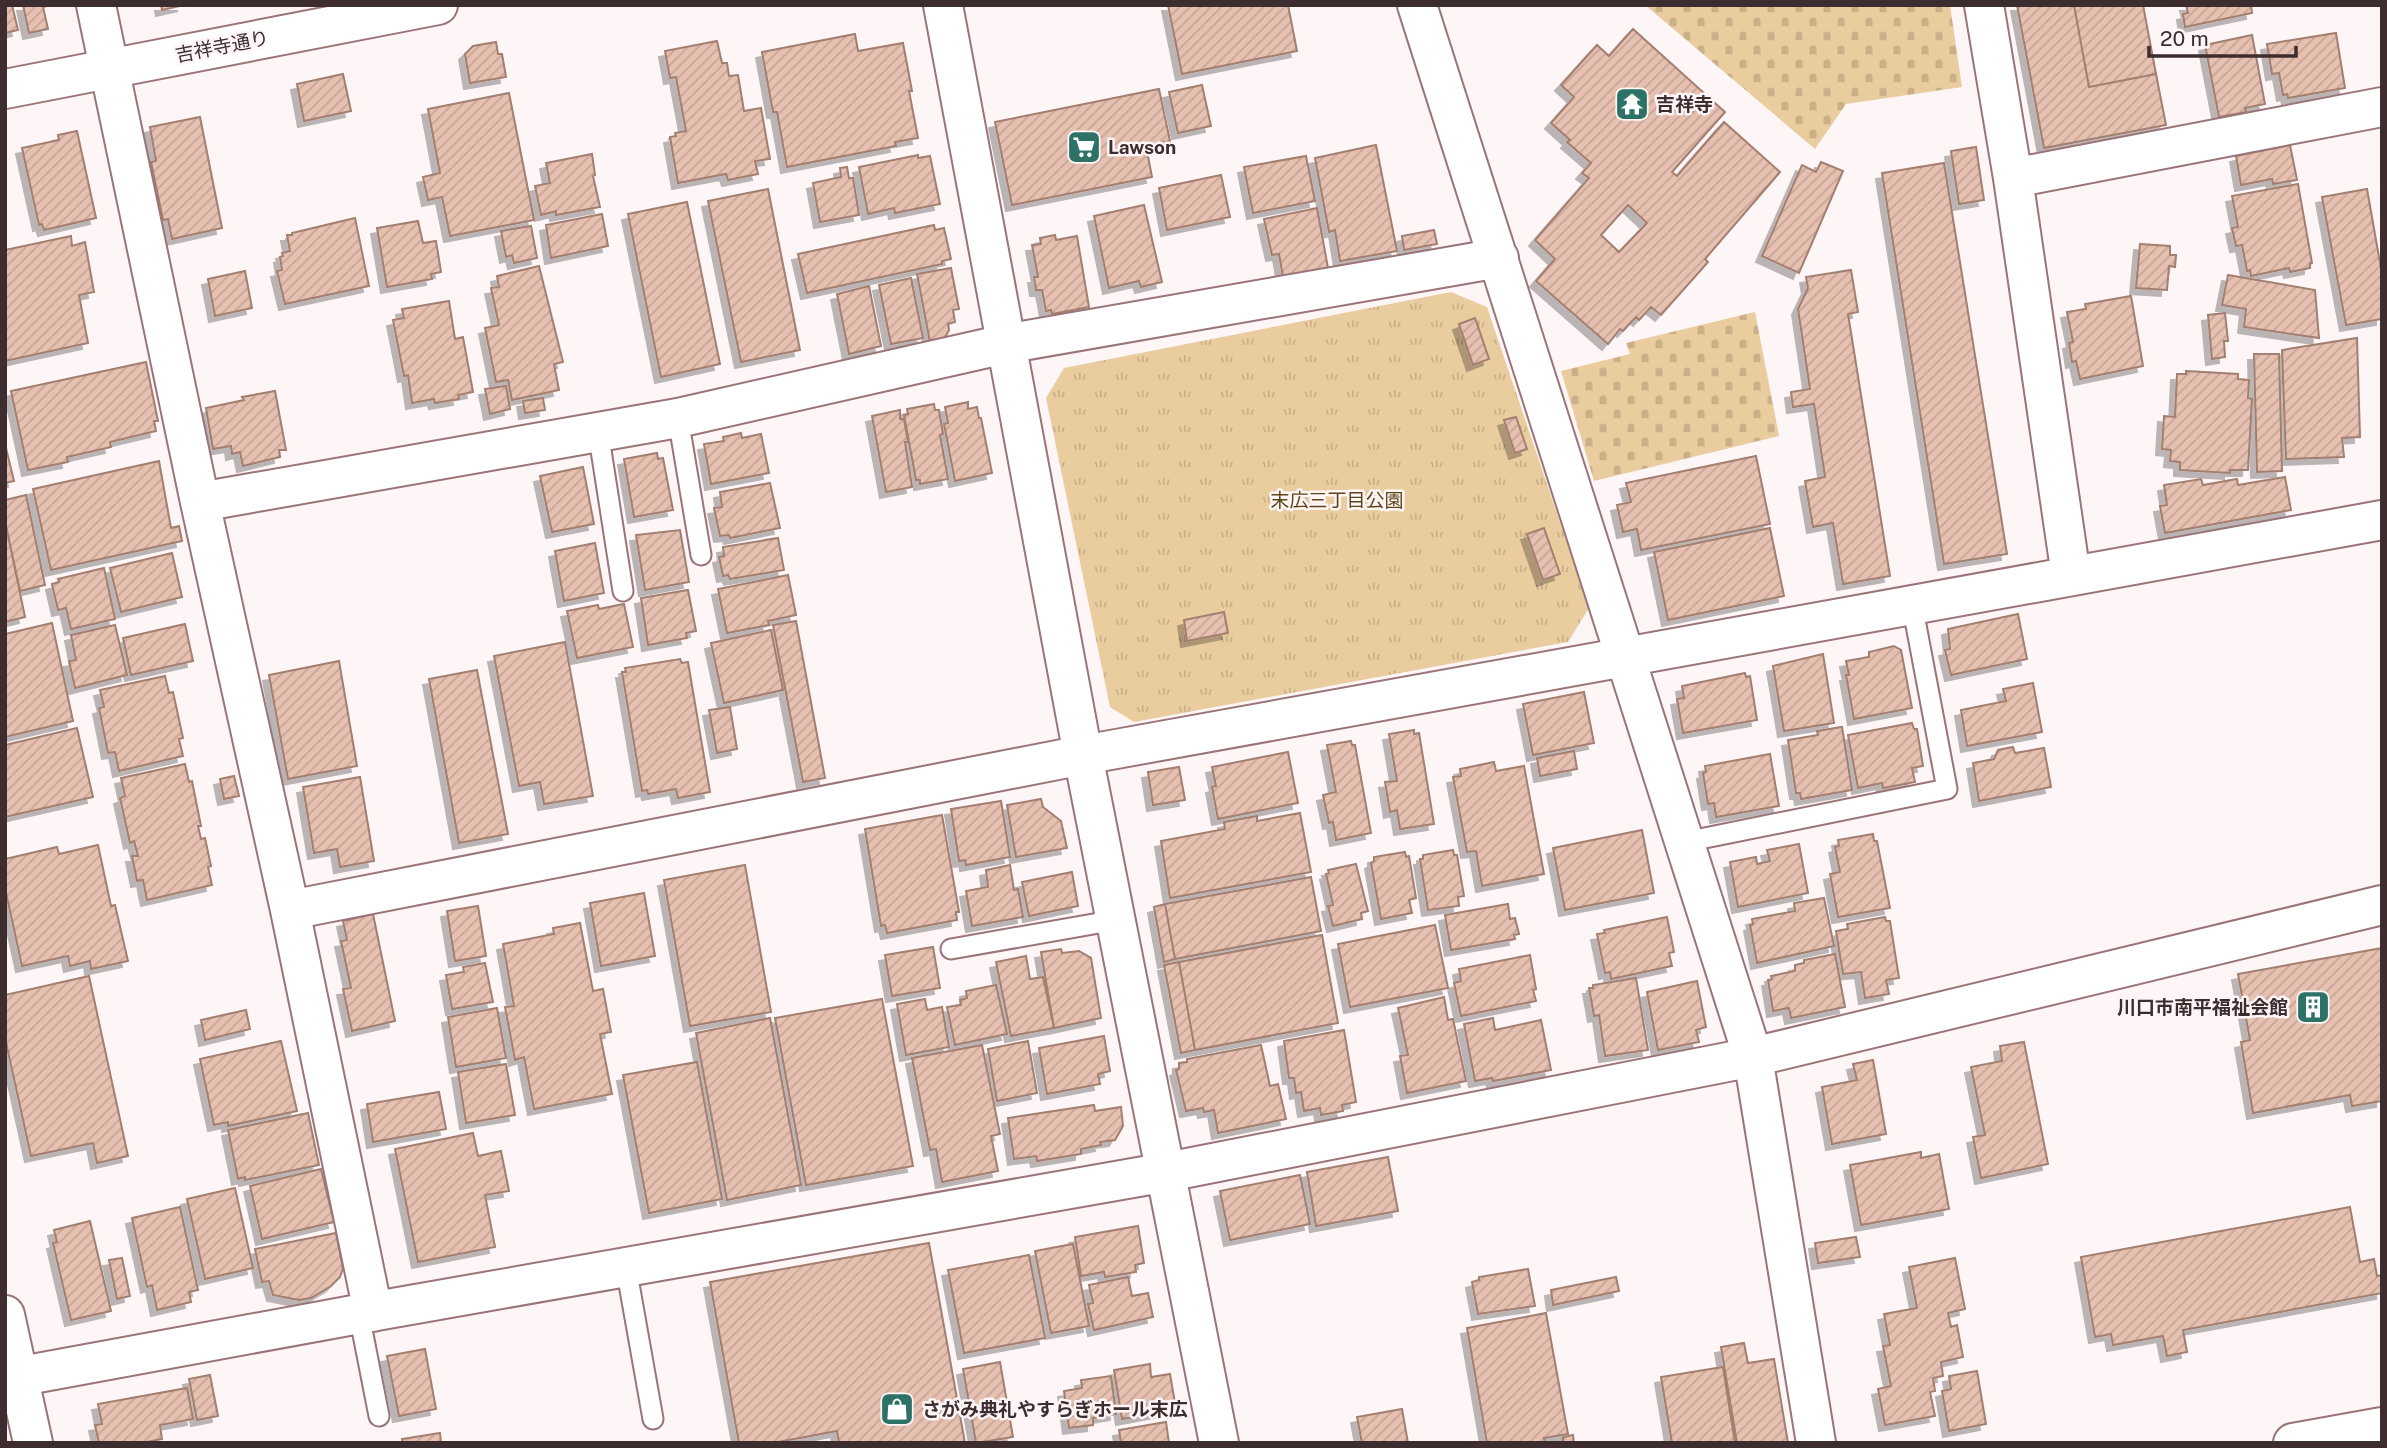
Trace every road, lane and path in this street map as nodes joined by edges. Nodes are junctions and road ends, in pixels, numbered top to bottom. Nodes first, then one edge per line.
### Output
1 (96, 5) edge
2 (438, 5) edge
3 (943, 5) edge
4 (1417, 5) edge
5 (1984, 5) edge
6 (110, 67) junction
7 (5, 89) edge
8 (2382, 107) edge
9 (2013, 178) junction
10 (1499, 258) junction
11 (1005, 344) junction
12 (678, 418) junction
13 (598, 431) junction
14 (200, 502) junction
15 (2382, 520) edge
16 (701, 555) dead end
17 (2070, 576) junction
18 (623, 591) dead end
19 (1912, 604) junction
20 (1626, 656) junction
21 (1083, 755) junction
22 (1685, 842) junction
23 (2382, 905) edge
24 (290, 910) junction
25 (1116, 920) junction
26 (951, 949) dead end
27 (1752, 1056) junction
28 (1167, 1172) junction
29 (626, 1267) junction
30 (366, 1313) junction
31 (5, 1315) edge
32 (12, 1378) edge
33 (379, 1416) dead end
34 (653, 1419) dead end
35 (2382, 1427) edge
36 (33, 1443) edge
37 (1219, 1443) edge
38 (1816, 1443) edge
39 (2293, 1443) edge

1 - 6 street
2 - 6 street, 吉祥寺通り
3 - 11 street
4 - 10 street
5 - 9 street
6 - 7 street, 吉祥寺通り
6 - 14 street
8 - 9 street
9 - 17 street
10 - 11 street
10 - 20 street
11 - 12 street
11 - 21 street
12 - 13 street
12 - 16 lane
13 - 14 street
13 - 18 lane
14 - 24 street
15 - 17 street
17 - 19 street
19 - 20 street
19 - 22 lane
20 - 21 street
20 - 22 street
21 - 24 street
21 - 25 street
22 - 27 street
23 - 27 street
24 - 30 street
25 - 26 lane
25 - 28 street
27 - 28 street
27 - 38 street
28 - 29 street
28 - 37 street
29 - 30 street
29 - 34 lane
30 - 32 street
30 - 33 lane
31 - 32 street
32 - 36 street
35 - 39 street

